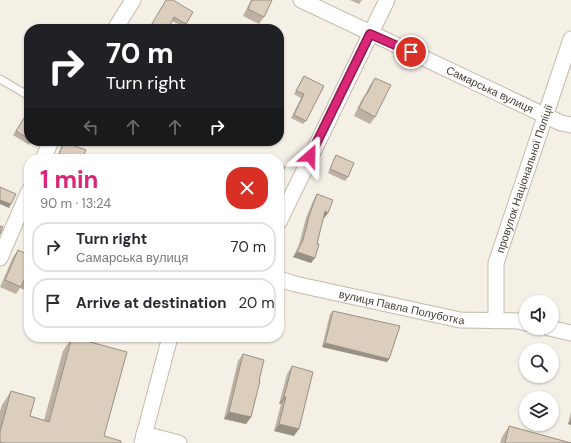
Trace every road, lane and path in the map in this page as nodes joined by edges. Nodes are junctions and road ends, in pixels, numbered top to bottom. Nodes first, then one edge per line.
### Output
1 (133, 0) edge
2 (301, 0) edge
3 (387, 0) edge
4 (118, 24) edge
5 (370, 34) junction
6 (571, 39) edge
7 (0, 79) edge
8 (24, 93) edge
9 (546, 116) junction
10 (571, 125) edge
11 (24, 203) edge
12 (284, 212) edge
13 (0, 258) edge
14 (284, 281) edge
15 (496, 321) junction
16 (519, 321) edge
17 (559, 330) edge
18 (571, 333) edge
19 (169, 342) edge
20 (143, 438) edge
21 (179, 443) edge

1 - 4 street
2 - 5 street, Самарська вулиця
3 - 5 street
5 - 9 street, Самарська вулиця
5 - 12 street
6 - 9 street, провулок Національної Поліції
7 - 8 lane
9 - 10 street, Самарська вулиця
9 - 15 street, провулок Національної Поліції
11 - 13 street
14 - 15 street, вулиця Павла Полуботка
15 - 16 street, вулиця Павла Полуботка
17 - 18 street
19 - 20 street
20 - 21 street

